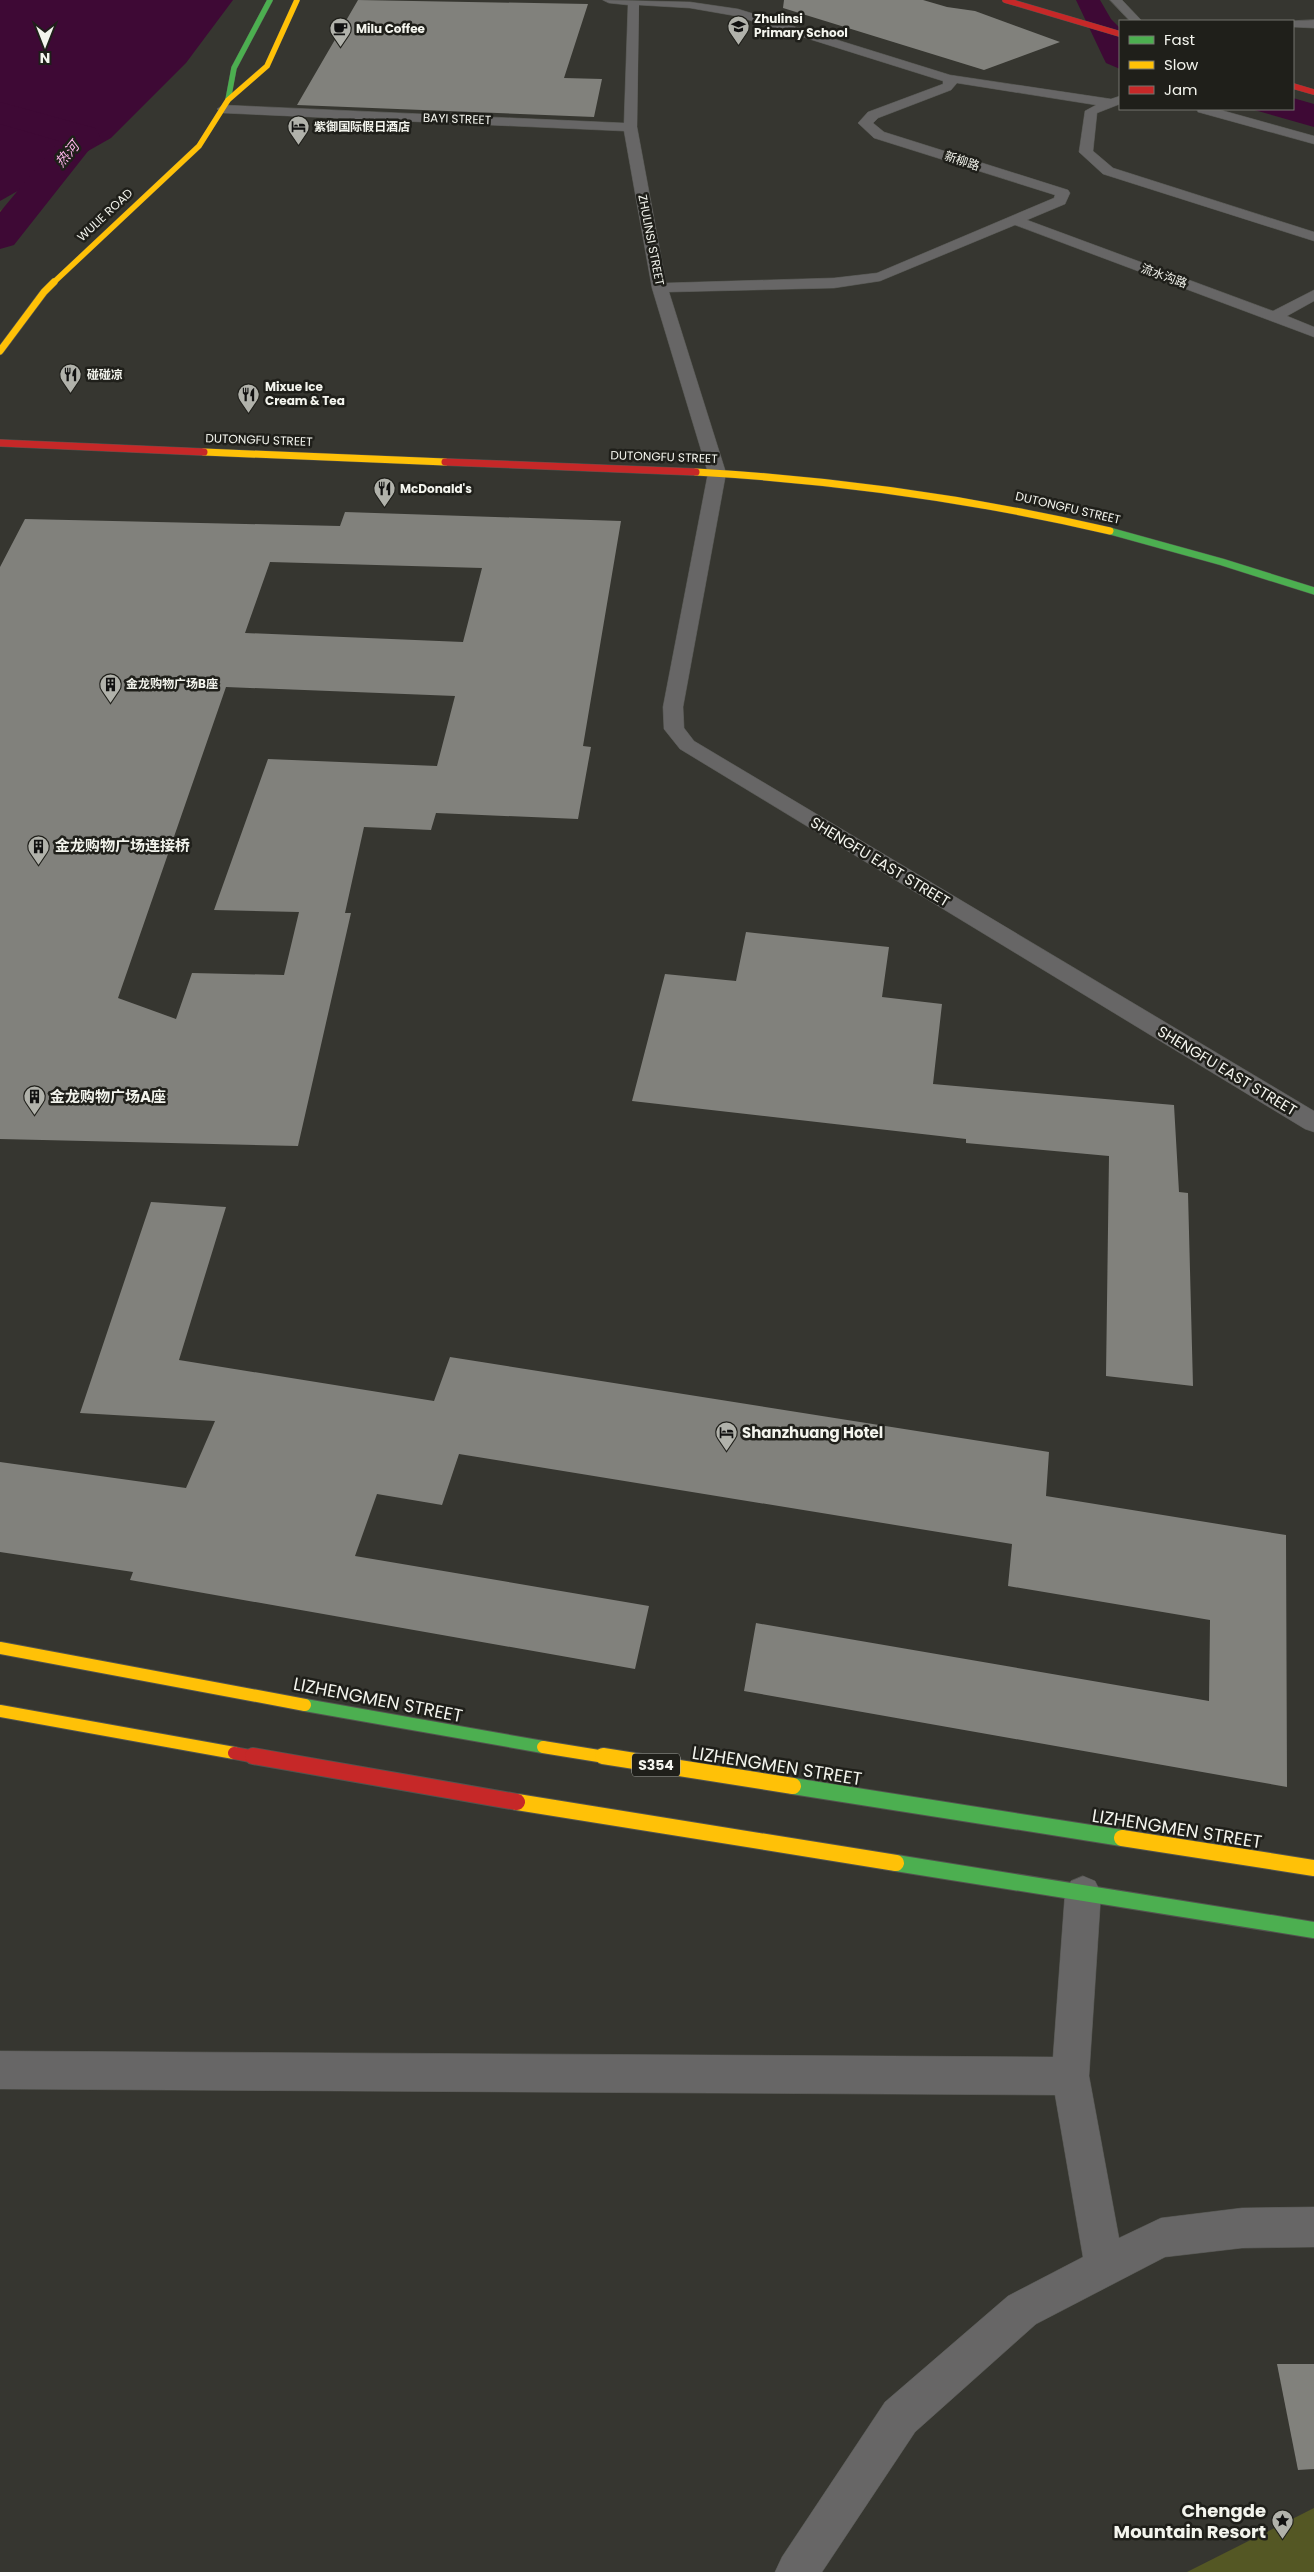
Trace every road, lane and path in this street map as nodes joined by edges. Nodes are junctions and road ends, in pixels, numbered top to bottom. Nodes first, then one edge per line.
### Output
1 (270, 0) edge
2 (297, 0) edge
3 (610, 0) edge
4 (1005, 0) edge
5 (1116, 0) edge
6 (635, 1) edge
7 (1135, 20) edge
8 (1294, 24) edge
9 (1314, 24) edge
10 (1119, 34) edge
11 (948, 78) junction
12 (1294, 86) edge
13 (1314, 92) edge
14 (1116, 102) edge
15 (226, 105) junction
16 (1207, 110) edge
17 (630, 126) junction
18 (1314, 140) edge
19 (1014, 220) junction
20 (1314, 237) edge
21 (660, 288) junction
22 (1314, 295) edge
23 (1274, 317) junction
24 (1314, 332) edge
25 (0, 351) edge
26 (0, 443) edge
27 (717, 473) junction
28 (1314, 591) edge
29 (1314, 1123) edge
30 (0, 1648) edge
31 (0, 1711) edge
32 (1314, 1868) edge
33 (1083, 1893) junction
34 (1314, 1930) edge
35 (0, 2070) edge
36 (1070, 2076) junction
37 (1314, 2227) edge
38 (1105, 2267) junction
39 (797, 2572) edge

1 - 15 main road, WULIE ROAD
2 - 15 main road, WULIE ROAD
3 - 6 street
4 - 10 main road
5 - 7 street
6 - 11 street
6 - 17 street, ZHULINSI STREET
8 - 9 street
11 - 14 street
11 - 19 street, 新柳路
12 - 13 main road
14 - 20 street
15 - 17 street, BAYI STREET
15 - 25 main road, WULIE ROAD
16 - 18 street
17 - 21 street, ZHULINSI STREET
19 - 21 street, 新柳路
19 - 23 street, 流水沟路
21 - 27 street, ZHULINSI STREET
22 - 23 street
23 - 24 street, 流水沟路
26 - 27 main road, DUTONGFU STREET
27 - 28 main road, DUTONGFU STREET
27 - 29 street, SHENGFU EAST STREET
30 - 32 main road, LIZHENGMEN STREET / S354
31 - 33 main road
33 - 34 main road
33 - 36 street
35 - 36 street
36 - 38 street
37 - 38 street
38 - 39 street

